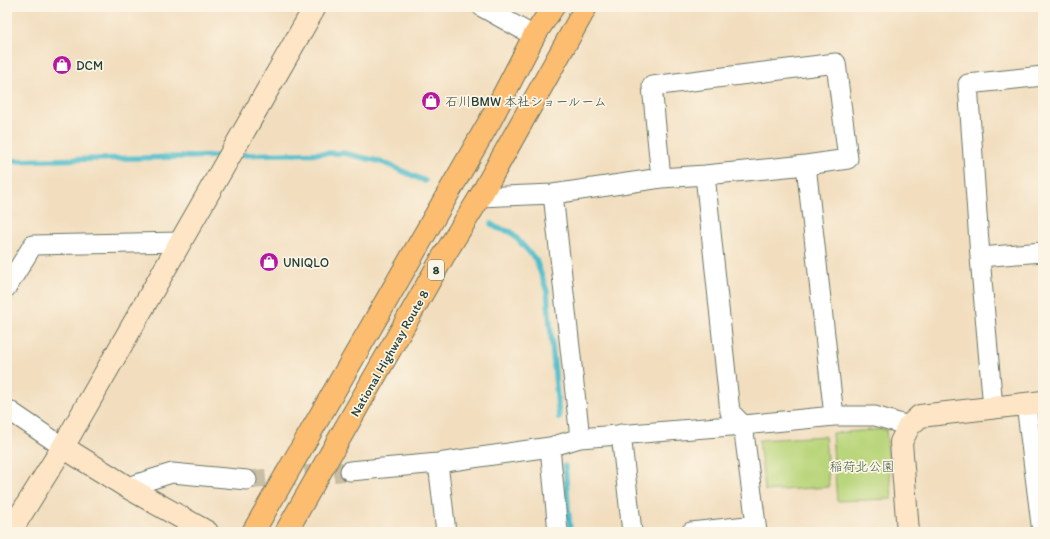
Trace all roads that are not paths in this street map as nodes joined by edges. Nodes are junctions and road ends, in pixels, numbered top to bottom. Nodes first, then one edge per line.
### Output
1 (315, 7) edge
2 (482, 7) edge
3 (553, 7) edge
4 (586, 7) edge
5 (534, 36) junction
6 (1043, 76) edge
7 (806, 165) junction
8 (705, 175) junction
9 (661, 178) junction
10 (553, 194) junction
11 (480, 197) junction
12 (181, 242) junction
13 (1043, 252) edge
14 (980, 257) junction
15 (7, 287) edge
16 (1035, 403) edge
17 (993, 408) junction
18 (7, 409) edge
19 (834, 416) junction
20 (743, 425) junction
21 (909, 426) junction
22 (621, 434) junction
23 (580, 438) junction
24 (63, 447) junction
25 (550, 447) junction
26 (438, 463) junction
27 (350, 471) tunnel mouth
28 (246, 480) tunnel mouth
29 (127, 487) junction
30 (757, 529) edge
31 (10, 532) edge
32 (207, 532) edge
33 (253, 532) edge
34 (286, 532) edge
35 (446, 532) edge
36 (558, 532) edge
37 (632, 532) edge
38 (691, 532) edge
39 (906, 532) edge
40 (1042, 532) edge

1 - 12 street
2 - 5 street
3 - 5 highway, 8
4 - 11 highway, National Highway Route 8 / 8
5 - 33 highway, 8
6 - 14 street
7 - 8 street
7 - 9 street
7 - 19 street
8 - 9 street
8 - 20 street
9 - 10 street
10 - 11 street
10 - 23 street
11 - 34 highway, National Highway Route 8 / 8
12 - 15 street
12 - 24 street
13 - 14 street
14 - 17 street
16 - 17 street
16 - 40 street
17 - 21 street
18 - 24 street
19 - 20 street
19 - 21 street
20 - 22 street
20 - 30 street
21 - 39 street
22 - 23 street
22 - 37 street
23 - 25 street
24 - 29 street
24 - 31 street
25 - 26 street
25 - 36 street
26 - 27 street
26 - 35 street
28 - 29 street
29 - 32 street
30 - 38 street

